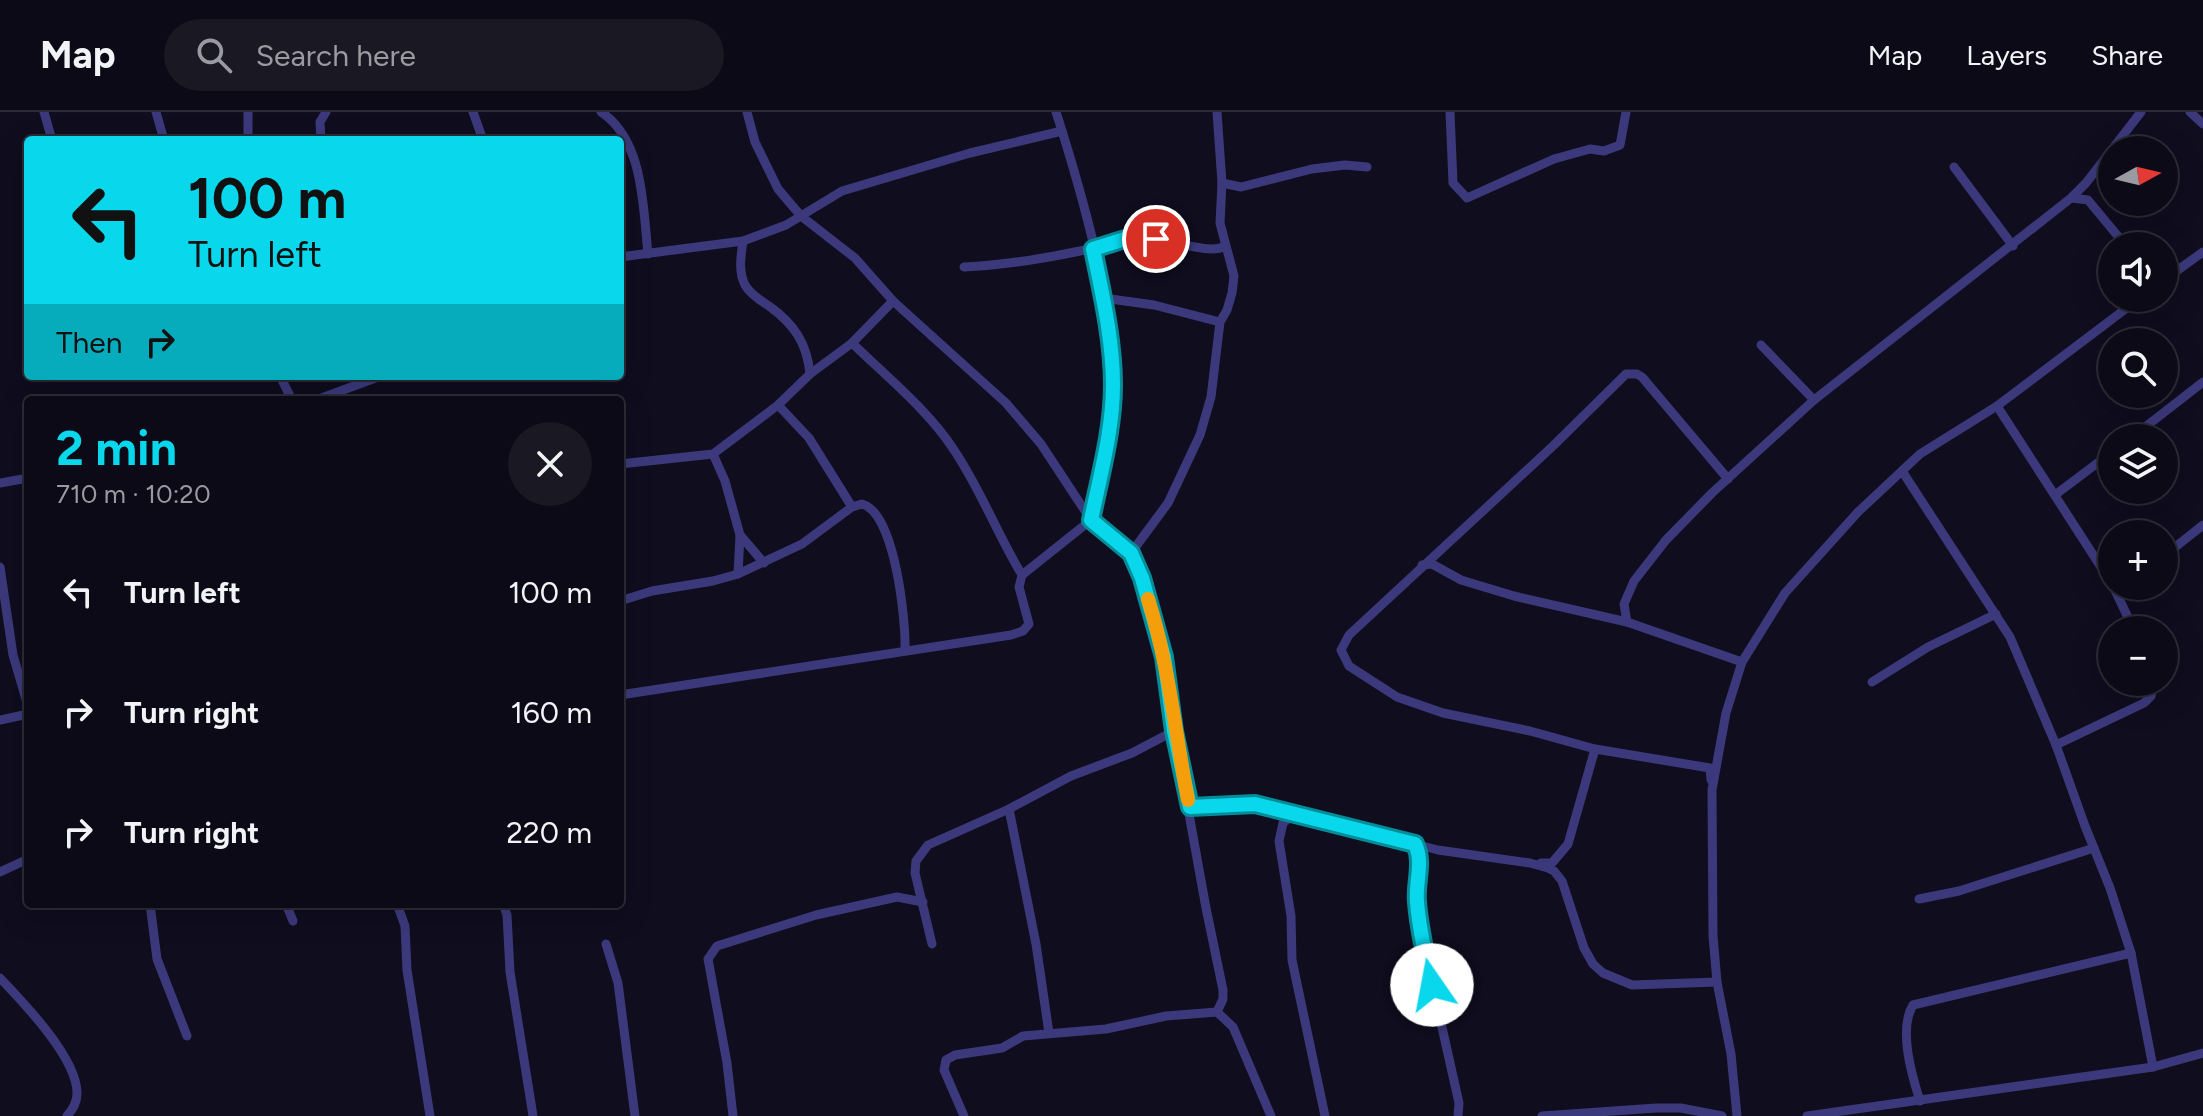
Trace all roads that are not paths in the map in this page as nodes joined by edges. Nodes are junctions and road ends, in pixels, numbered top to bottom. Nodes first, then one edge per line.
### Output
1 (44, 112) edge
2 (156, 112) edge
3 (248, 112) edge
4 (326, 112) edge
5 (473, 112) edge
6 (601, 112) edge
7 (747, 112) edge
8 (1056, 112) edge
9 (1217, 112) edge
10 (1450, 112) edge
11 (1626, 112) edge
12 (2141, 112) edge
13 (2190, 112) edge
14 (616, 116) edge
15 (2203, 124) edge
16 (1062, 131) junction
17 (51, 136) edge
18 (163, 136) edge
19 (248, 136) edge
20 (321, 136) edge
21 (482, 136) edge
22 (624, 136) edge
23 (624, 137) edge
24 (1367, 167) dead end
25 (1954, 167) dead end
26 (1222, 183) junction
27 (2086, 183) junction
28 (2071, 198) junction
29 (2088, 200) junction
30 (801, 216) junction
31 (2114, 232) edge
32 (743, 241) junction
33 (1225, 246) junction
34 (2013, 246) junction
35 (1093, 249) junction
36 (2203, 252) edge
37 (648, 254) junction
38 (624, 257) edge
39 (964, 267) dead end
40 (2178, 270) edge
41 (1103, 298) junction
42 (893, 301) junction
43 (2121, 312) edge
44 (1220, 322) junction
45 (852, 343) junction
46 (1761, 345) dead end
47 (810, 374) junction
48 (370, 380) edge
49 (2203, 382) edge
50 (327, 396) edge
51 (1814, 400) junction
52 (778, 405) junction
53 (1997, 406) junction
54 (2149, 424) edge
55 (713, 454) junction
56 (2098, 463) edge
57 (624, 464) edge
58 (1902, 471) junction
59 (24, 479) edge
60 (1728, 479) junction
61 (0, 483) edge
62 (2055, 495) junction
63 (852, 507) junction
64 (1091, 520) junction
65 (2203, 525) edge
66 (740, 535) junction
67 (2178, 545) edge
68 (1131, 553) junction
69 (2098, 559) edge
70 (764, 563) junction
71 (1422, 565) junction
72 (0, 567) edge
73 (738, 574) junction
74 (1022, 575) junction
75 (624, 600) edge
76 (1996, 614) junction
77 (1627, 622) junction
78 (905, 650) junction
79 (1742, 662) junction
80 (1872, 682) dead end
81 (24, 692) edge
82 (624, 694) edge
83 (2151, 696) edge
84 (24, 715) edge
85 (0, 720) edge
86 (1174, 731) junction
87 (2056, 745) junction
88 (1595, 749) junction
89 (1718, 756) junction
90 (1710, 768) junction
91 (1712, 790) junction
92 (1190, 807) junction
93 (1009, 809) junction
94 (1304, 816) junction
95 (1415, 844) junction
96 (2094, 848) junction
97 (1438, 850) junction
98 (1420, 860) junction
99 (24, 861) edge
100 (1530, 863) junction
101 (0, 872) edge
102 (1919, 899) dead end
103 (923, 902) junction
104 (151, 908) edge
105 (288, 908) edge
106 (398, 908) edge
107 (504, 908) edge
108 (293, 921) dead end
109 (606, 944) dead end
110 (932, 944) dead end
111 (2131, 953) junction
112 (0, 978) edge
113 (1717, 982) junction
114 (1217, 1012) junction
115 (1049, 1033) junction
116 (187, 1036) dead end
117 (2203, 1053) edge
118 (2153, 1067) junction
119 (1920, 1101) junction
120 (960, 1115) edge
121 (1828, 1115) edge
122 (67, 1116) edge
123 (430, 1116) edge
124 (533, 1116) edge
125 (635, 1116) edge
126 (733, 1116) edge
127 (1271, 1116) edge
128 (1325, 1116) edge
129 (1458, 1116) edge
130 (1542, 1116) edge
131 (1722, 1116) edge
132 (1737, 1116) edge
133 (1807, 1116) edge

1 - 17 street
2 - 18 street
3 - 19 street
4 - 20 street
5 - 21 street
6 - 14 street
7 - 30 street
8 - 16 street
9 - 26 street
10 - 11 street
12 - 27 street
13 - 15 street
14 - 22 street
16 - 30 street
16 - 35 street
23 - 37 street
24 - 26 street
25 - 34 street
26 - 33 street
27 - 28 street
27 - 29 street
28 - 29 street
28 - 34 street
29 - 31 street
30 - 32 street
30 - 42 street
32 - 37 street
32 - 47 street
33 - 35 street
33 - 44 street
34 - 51 street
35 - 39 street
35 - 41 street
36 - 40 street
37 - 38 street
41 - 44 street
41 - 64 street
42 - 45 street
42 - 64 street
43 - 53 street
44 - 68 street
45 - 47 street
45 - 74 street
46 - 51 street
47 - 52 street
48 - 50 street
49 - 54 street
51 - 60 street
52 - 55 street
52 - 63 street
53 - 58 street
53 - 62 street
55 - 57 street
55 - 66 street
56 - 62 street
58 - 76 street
58 - 79 street
59 - 61 street
60 - 71 street
60 - 77 street
62 - 69 street
63 - 70 street
63 - 78 street
64 - 68 street
64 - 74 street
65 - 67 street
66 - 70 street
66 - 73 street
68 - 86 street
70 - 73 street
71 - 77 street
71 - 88 street
72 - 81 street
73 - 75 street
74 - 78 street
76 - 80 street
76 - 87 street
77 - 79 street
78 - 82 street
79 - 89 street
83 - 87 street
84 - 85 street
86 - 92 street
86 - 93 street
87 - 96 street
88 - 90 street
88 - 100 street
89 - 90 street
89 - 91 street
90 - 91 street
91 - 113 street
92 - 94 street
92 - 114 street
93 - 103 street
93 - 115 street
94 - 95 street
94 - 128 street
95 - 97 street
95 - 98 street
96 - 102 street
96 - 111 street
97 - 98 street
97 - 100 street
98 - 129 street
99 - 101 street
100 - 113 street
103 - 110 street
103 - 126 street
104 - 116 street
105 - 108 street
106 - 123 street
107 - 124 street
109 - 125 street
111 - 118 street
111 - 119 street
112 - 122 street
113 - 132 street
114 - 115 street
114 - 127 street
115 - 120 street
117 - 118 street
118 - 119 street
119 - 121 street
121 - 133 street
130 - 131 street

